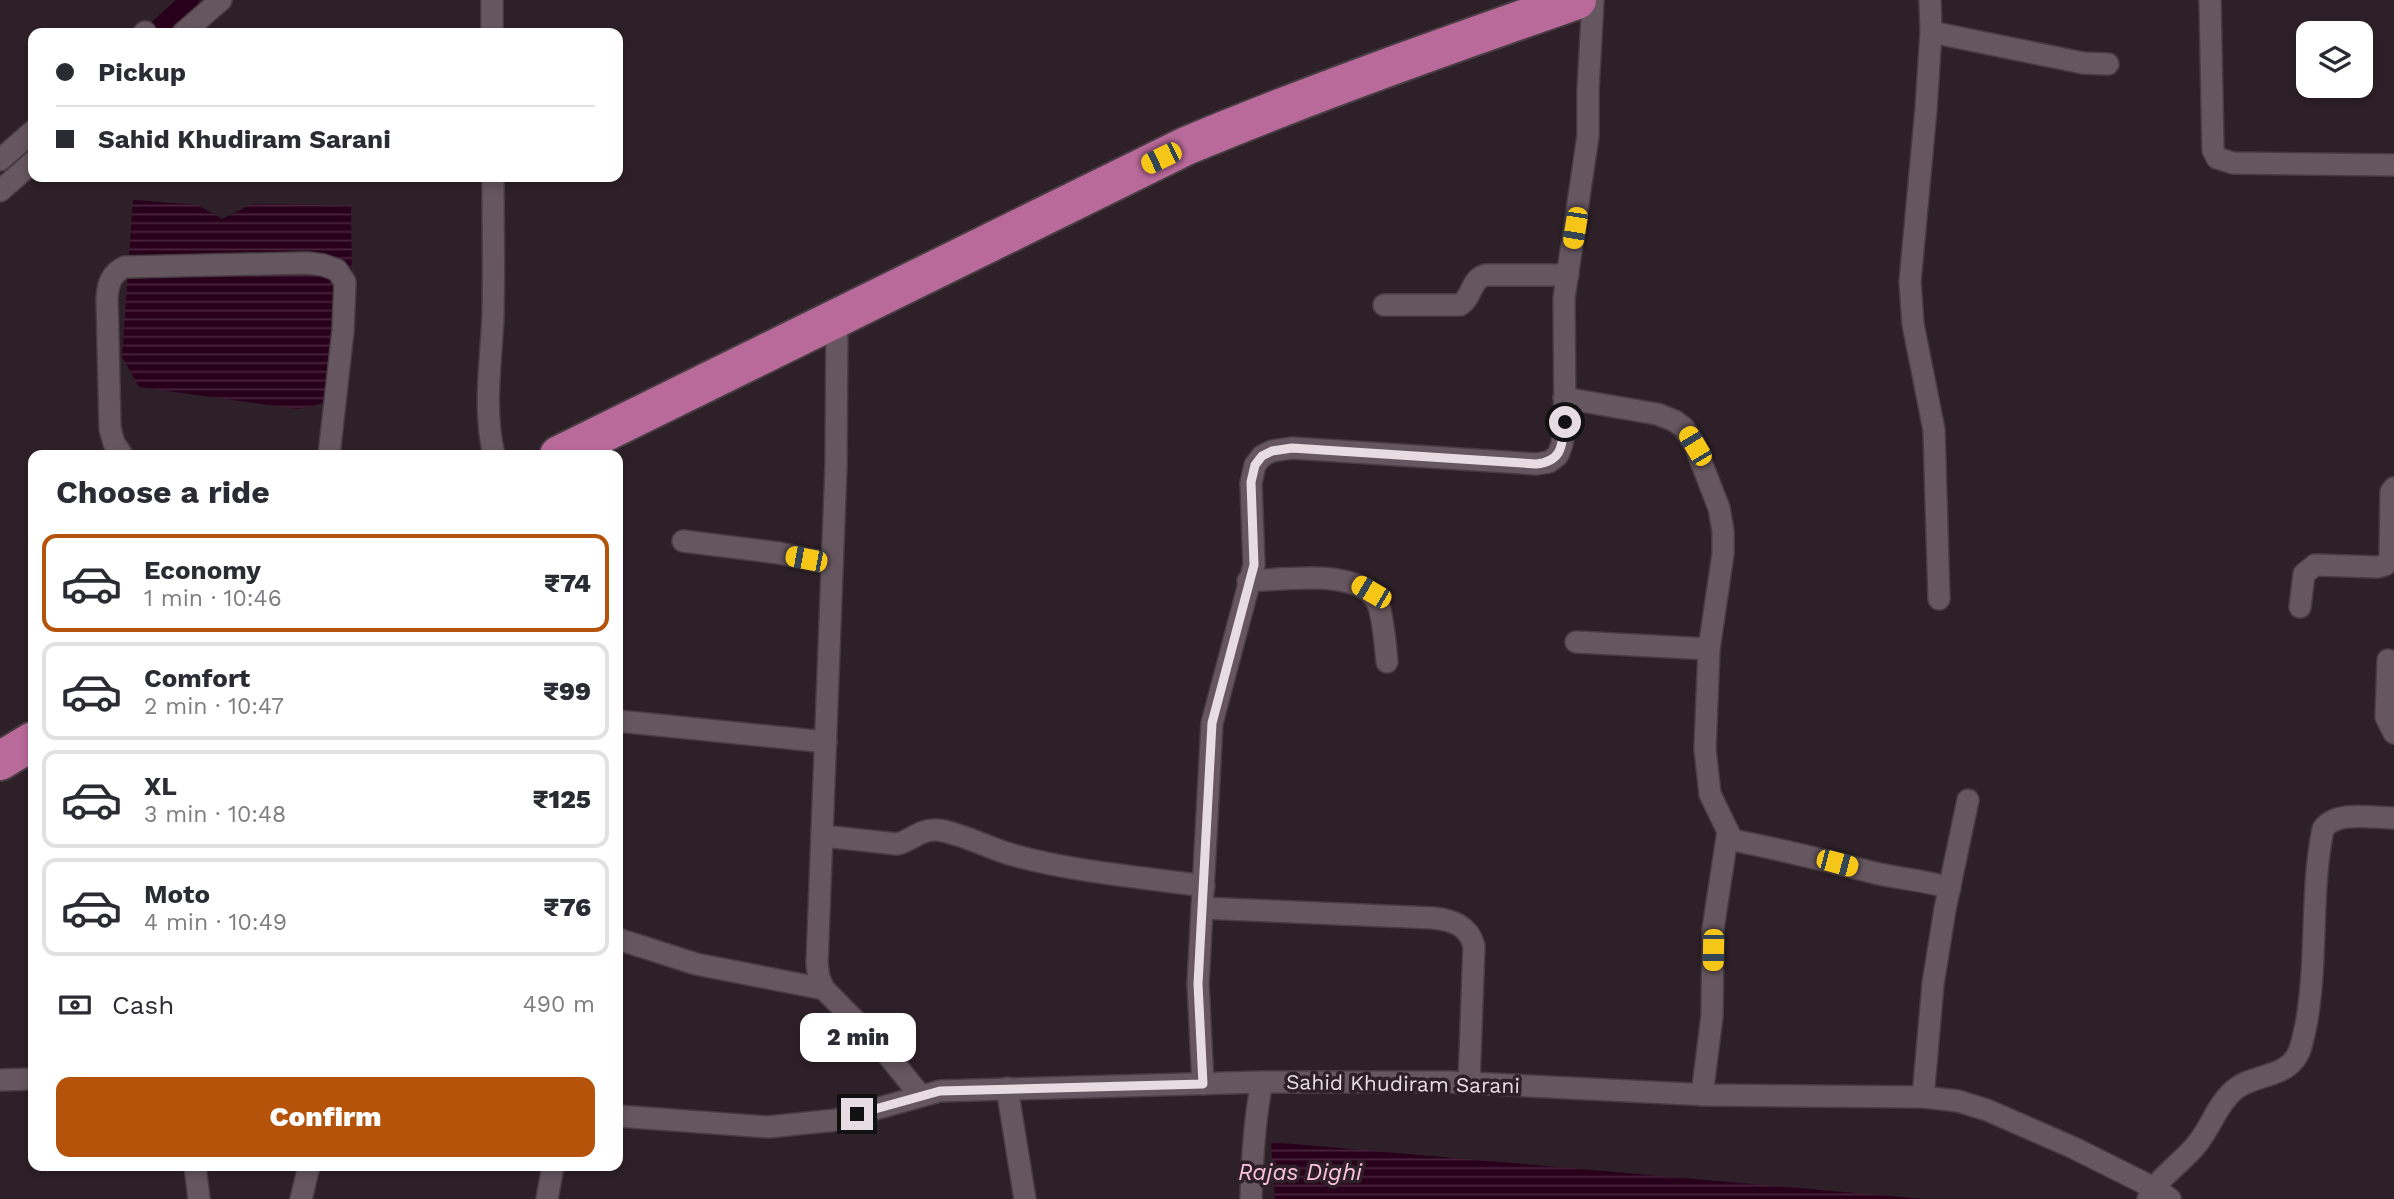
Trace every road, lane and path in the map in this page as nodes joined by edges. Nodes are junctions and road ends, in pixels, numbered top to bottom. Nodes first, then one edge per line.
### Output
1 (221, 0) edge
2 (492, 0) edge
3 (1577, 0) edge
4 (1592, 0) edge
5 (1930, 0) edge
6 (2210, 0) edge
7 (189, 28) edge
8 (492, 28) edge
9 (1931, 32) junction
10 (2108, 64) dead end
11 (28, 135) edge
12 (0, 160) edge
13 (2394, 165) edge
14 (28, 166) edge
15 (493, 182) edge
16 (0, 191) edge
17 (1568, 275) junction
18 (1384, 305) dead end
19 (838, 316) junction
20 (1564, 398) junction
21 (119, 450) edge
22 (330, 450) edge
23 (493, 450) edge
24 (569, 450) edge
25 (2394, 488) edge
26 (682, 541) dead end
27 (832, 564) junction
28 (1248, 581) junction
29 (1939, 599) dead end
30 (2300, 607) dead end
31 (1576, 642) dead end
32 (1709, 649) junction
33 (2388, 660) dead end
34 (1387, 662) dead end
35 (623, 722) edge
36 (2394, 733) edge
37 (826, 742) junction
38 (28, 744) edge
39 (0, 761) edge
40 (1968, 800) dead end
41 (2394, 818) edge
42 (1728, 831) junction
43 (823, 836) junction
44 (1204, 886) junction
45 (1950, 888) junction
46 (1202, 908) junction
47 (623, 941) edge
48 (824, 989) junction
49 (28, 1079) edge
50 (0, 1080) edge
51 (1262, 1082) junction
52 (1469, 1083) junction
53 (1203, 1084) junction
54 (1007, 1088) junction
55 (920, 1095) junction
56 (1702, 1095) junction
57 (1923, 1097) junction
58 (623, 1116) edge
59 (196, 1171) edge
60 (308, 1171) edge
61 (552, 1171) edge
62 (2157, 1195) edge
63 (199, 1199) edge
64 (300, 1199) edge
65 (547, 1199) edge
66 (1025, 1199) edge
67 (1251, 1199) edge

1 - 7 street
2 - 8 street
3 - 19 highway
4 - 17 street
5 - 9 street
6 - 13 street
9 - 10 street
9 - 29 street
11 - 12 street
14 - 16 street
15 - 23 street
17 - 18 street
17 - 20 street
19 - 24 highway
19 - 27 street
20 - 28 street
20 - 32 street
21 - 22 street
25 - 30 street
26 - 27 street
27 - 37 street
28 - 34 street
28 - 44 street
31 - 32 street
32 - 42 street
33 - 36 street
35 - 37 street
37 - 43 street
38 - 39 highway
40 - 45 street
41 - 62 street
42 - 45 street
42 - 56 street
43 - 44 street
43 - 48 street
44 - 46 street
45 - 57 street
46 - 52 street
46 - 53 street
47 - 48 street
48 - 55 street
49 - 50 street
51 - 52 street, Sahid Khudiram Sarani
51 - 53 street, Sahid Khudiram Sarani
51 - 67 street
52 - 56 street, Sahid Khudiram Sarani
53 - 54 street, Sahid Khudiram Sarani
54 - 55 street, Sahid Khudiram Sarani
54 - 66 street
55 - 58 street, Sahid Khudiram Sarani
56 - 57 street, Sahid Khudiram Sarani
57 - 62 street, Sahid Khudiram Sarani
59 - 63 street
60 - 64 street
61 - 65 street

